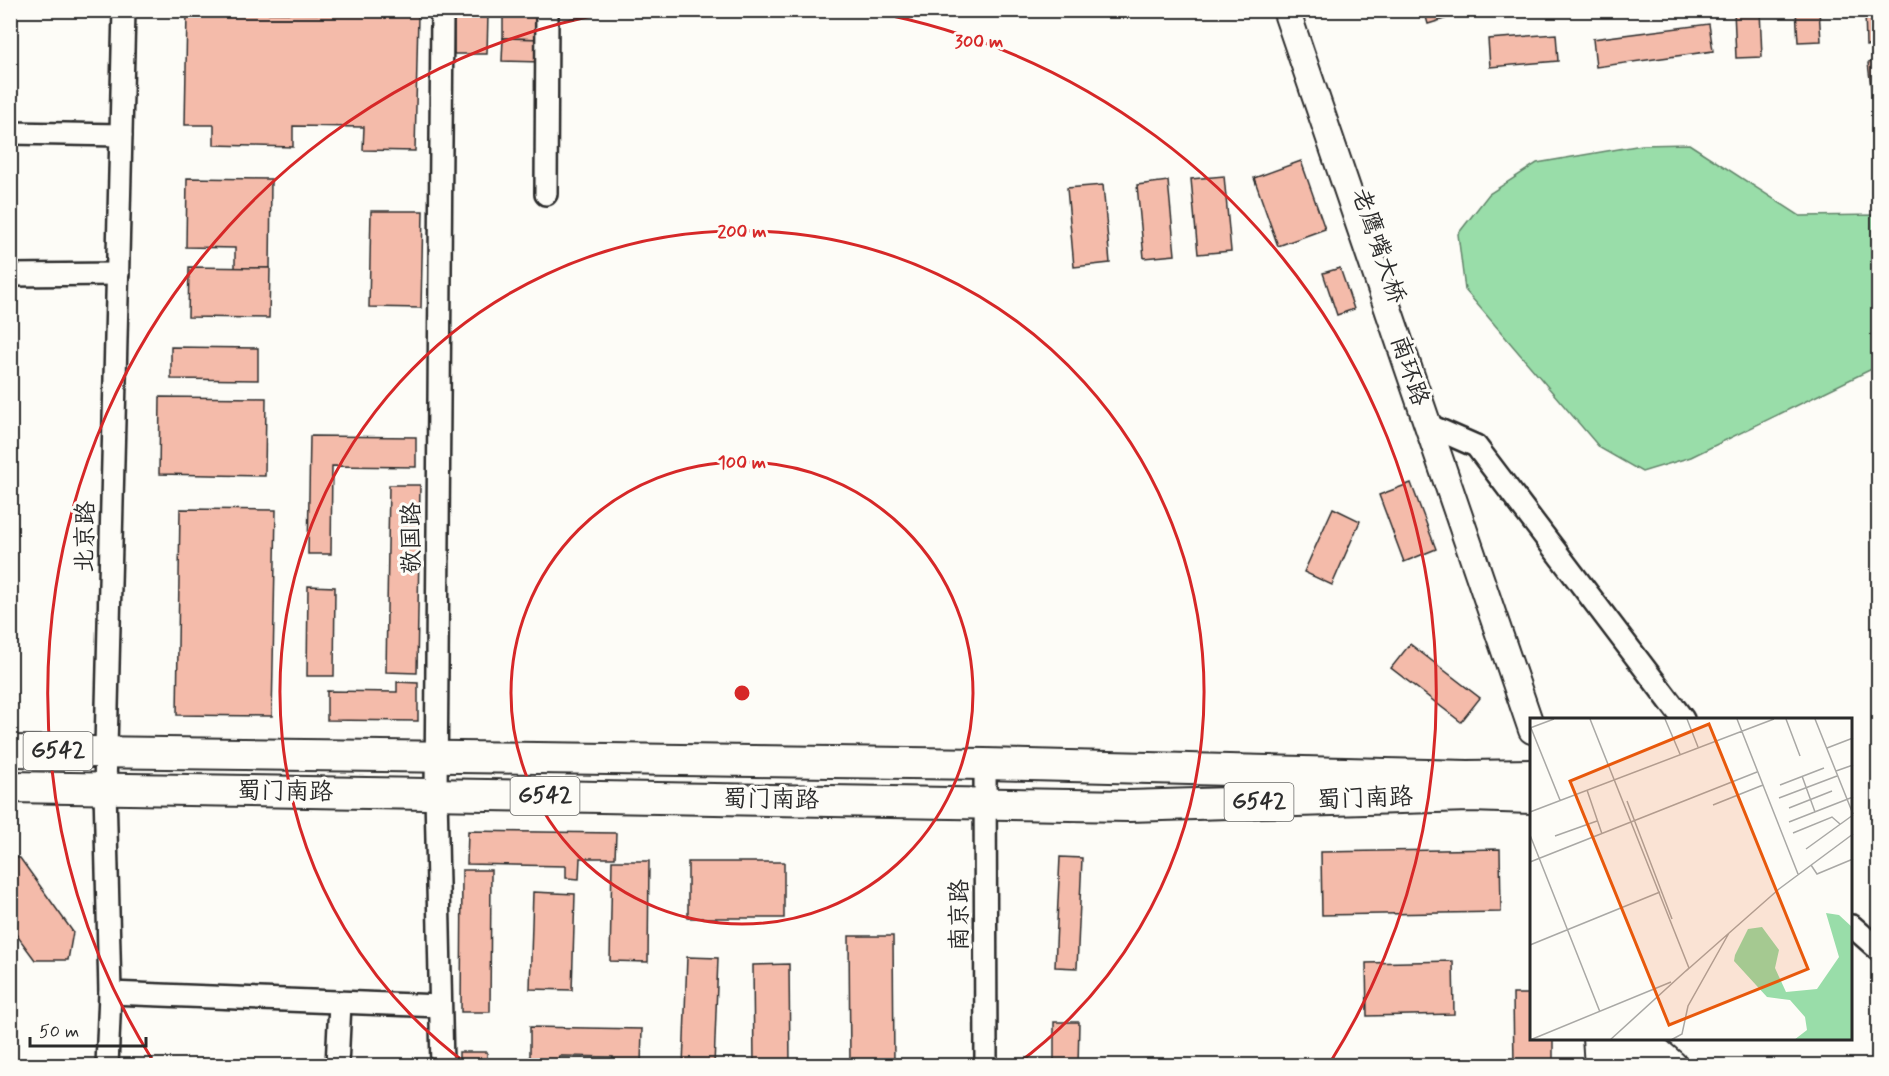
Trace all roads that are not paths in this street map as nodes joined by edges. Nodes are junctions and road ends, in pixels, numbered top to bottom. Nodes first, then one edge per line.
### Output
1 (124, 10) edge
2 (442, 10) edge
3 (548, 10) edge
4 (1286, 10) edge
5 (1296, 10) edge
6 (10, 133) edge
7 (121, 135) junction
8 (546, 194) dead end
9 (118, 274) junction
10 (10, 275) edge
11 (1435, 428) junction
12 (1543, 718) edge
13 (1682, 718) edge
14 (1530, 724) edge
15 (10, 751) edge
16 (106, 752) junction
17 (436, 756) junction
18 (985, 764) junction
19 (1530, 775) edge
20 (10, 787) edge
21 (105, 789) junction
22 (436, 794) junction
23 (1530, 798) edge
24 (985, 803) junction
25 (1853, 928) edge
26 (1878, 950) edge
27 (110, 993) junction
28 (340, 1004) junction
29 (440, 1006) junction
30 (1675, 1040) edge
31 (1612, 1045) edge
32 (107, 1065) edge
33 (337, 1065) edge
34 (442, 1065) edge
35 (986, 1065) edge
36 (1598, 1065) edge
37 (1672, 1065) edge
38 (1683, 1065) edge

1 - 7 street, 北京路
2 - 17 street, 敬国路
3 - 8 street
4 - 11 main road, 南环路
5 - 11 main road, 老鹰嘴大桥
6 - 7 street
7 - 9 street, 北京路
9 - 10 street
9 - 16 street, 北京路
11 - 12 main road, 老鹰嘴大桥
11 - 13 street
11 - 14 main road, 南环路
15 - 16 highway, 蜀门南路 / G542
16 - 17 highway, 蜀门南路 / G542
16 - 21 street, 北京路
17 - 18 highway, 蜀门南路 / G542
17 - 22 street, 敬国路
18 - 19 highway, 蜀门南路 / G542
18 - 24 street, 南京路
20 - 21 highway, 蜀门南路 / G542
21 - 22 highway, 蜀门南路 / G542
21 - 27 street, 北京路
22 - 24 highway, 蜀门南路 / G542
22 - 29 street, 敬国路
23 - 24 highway, 蜀门南路 / G542
24 - 35 street, 南京路
25 - 26 street
27 - 28 street
27 - 32 street, 北京路
28 - 29 street
28 - 33 street
29 - 34 street, 敬国路
30 - 38 highway
31 - 36 main road
31 - 37 highway

